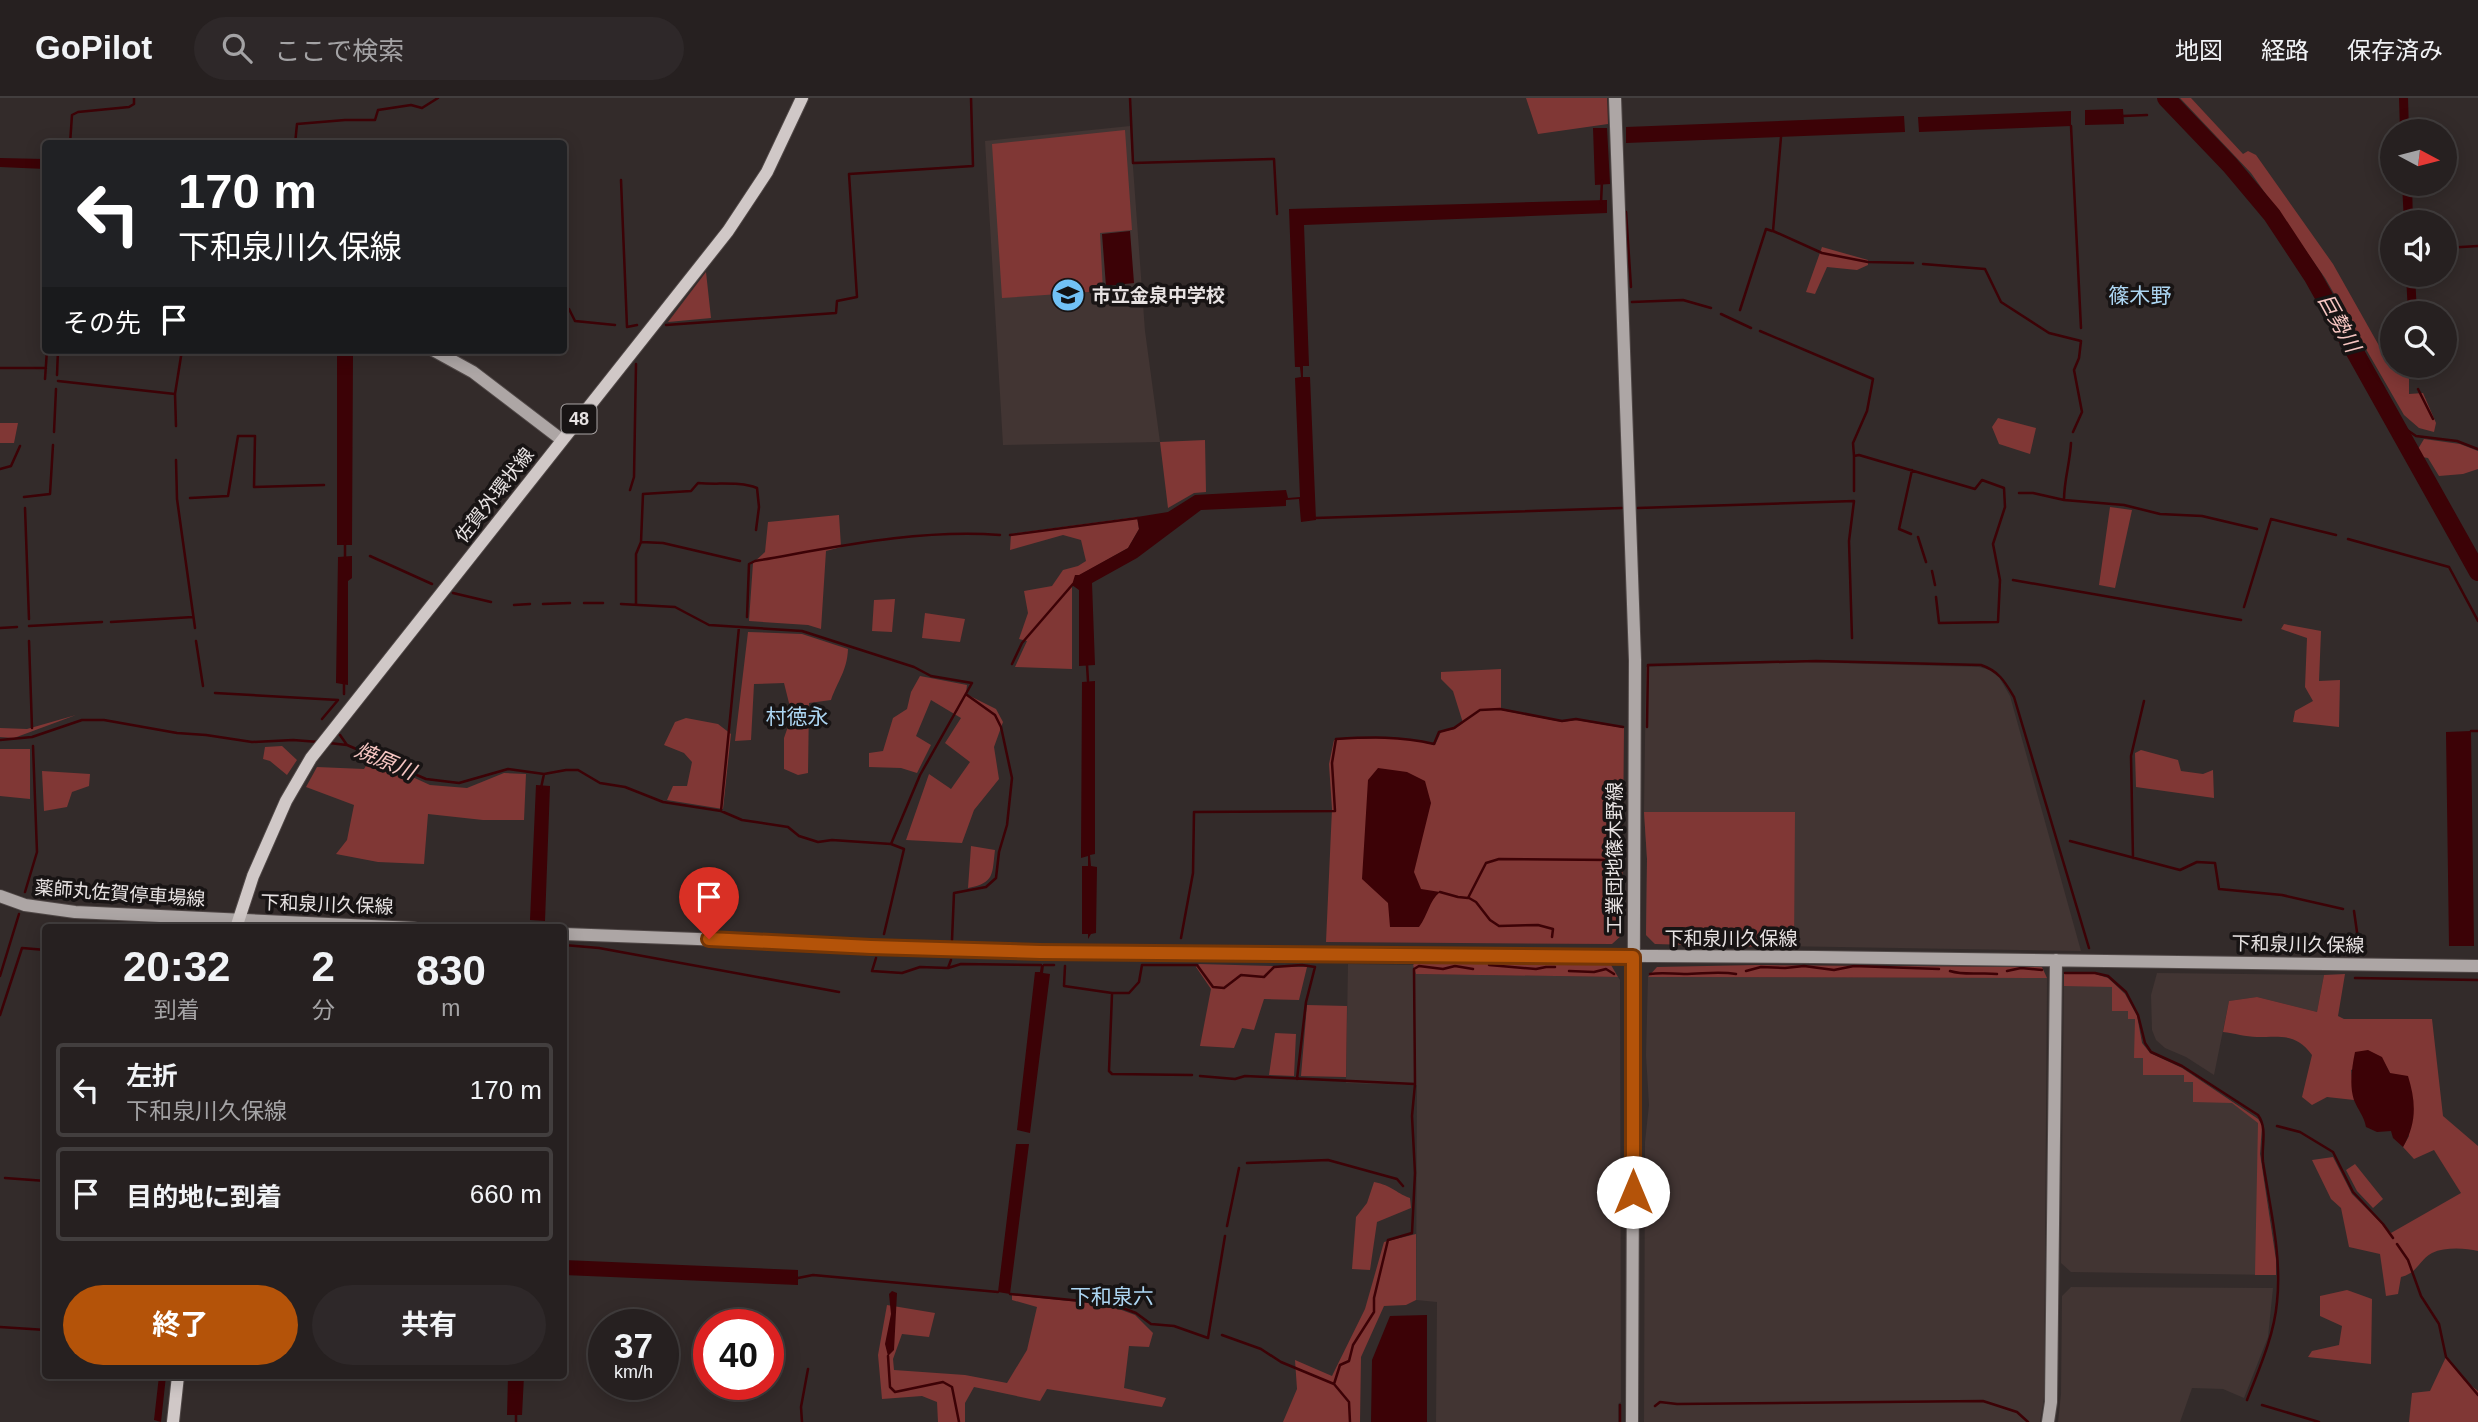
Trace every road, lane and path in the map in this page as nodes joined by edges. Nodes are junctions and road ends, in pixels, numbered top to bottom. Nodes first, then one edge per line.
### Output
1 (802, 98) edge
2 (1615, 98) edge
3 (440, 354) edge
4 (562, 440) junction
5 (0, 896) edge
6 (237, 924) edge
7 (567, 934) edge
8 (1633, 957) junction
9 (2056, 960) junction
10 (2478, 966) edge
11 (178, 1379) edge
12 (173, 1422) edge
13 (1632, 1422) edge
14 (2049, 1422) edge

1 - 4 main road, 佐賀外環状線 / 48
2 - 8 street, 工業団地篠木野線
3 - 4 street
4 - 6 main road, 佐賀外環状線 / 48
5 - 6 street, 薬師丸佐賀停車場線
7 - 8 street, 下和泉川久保線
8 - 9 street, 下和泉川久保線
8 - 13 street, 工業団地篠木野線
9 - 10 street, 下和泉川久保線
9 - 14 street
11 - 12 main road

